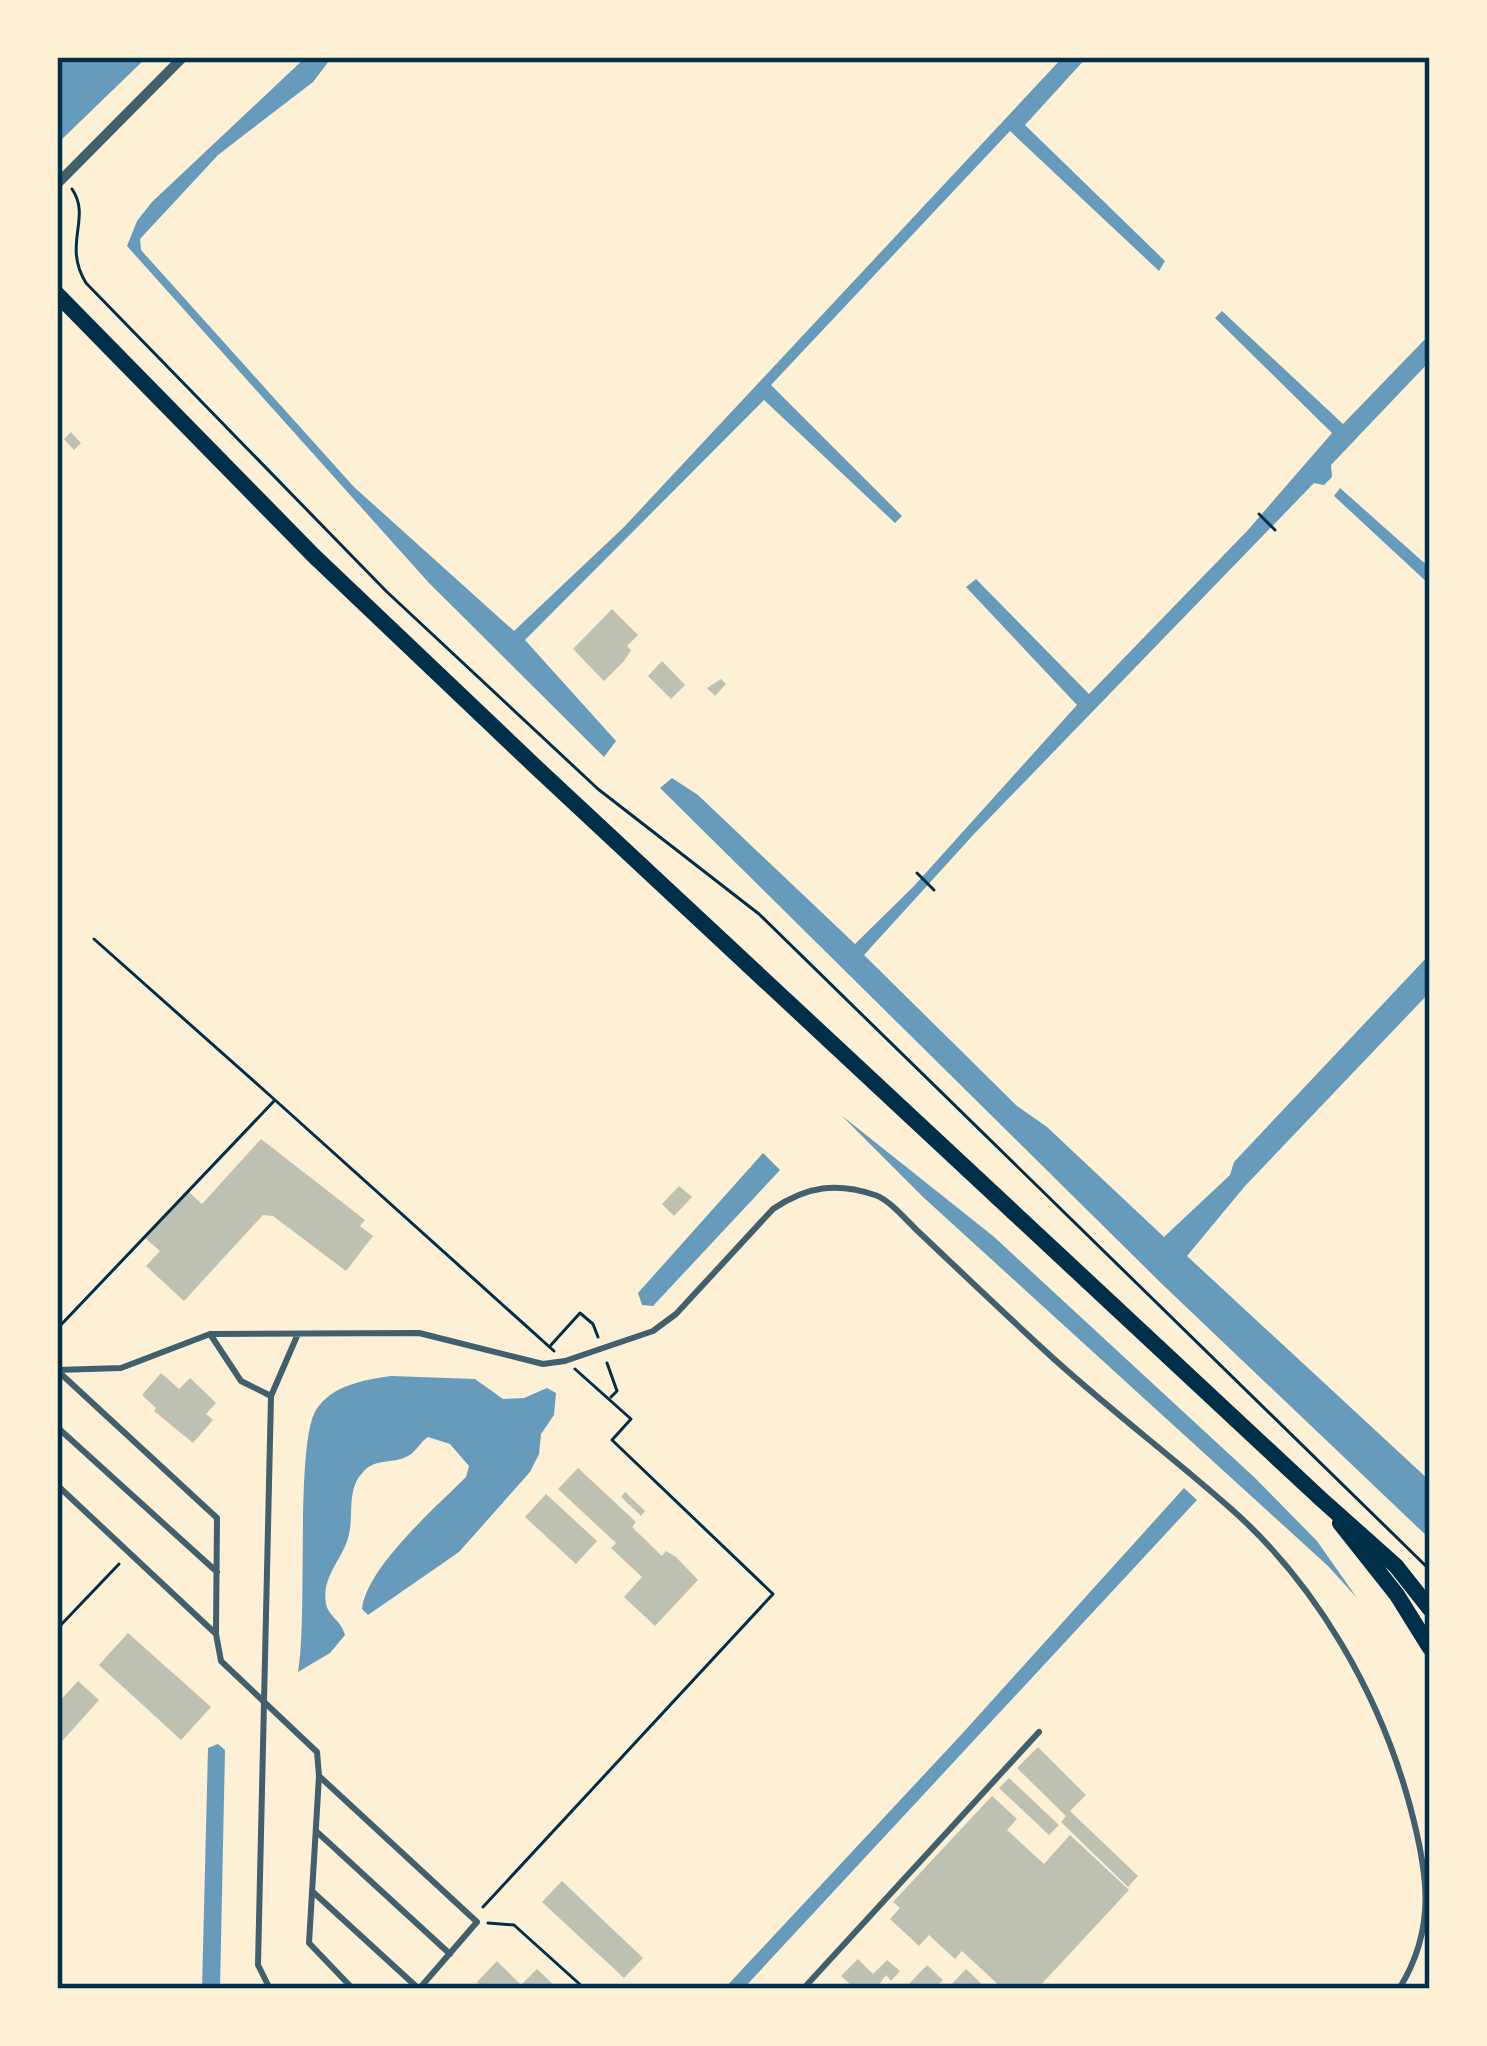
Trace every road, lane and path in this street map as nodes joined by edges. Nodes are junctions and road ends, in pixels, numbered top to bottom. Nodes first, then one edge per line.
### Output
1 (184, 57) edge
2 (60, 181) edge
3 (57, 294) edge
4 (1258, 514) dead end
5 (1275, 530) dead end
6 (917, 873) dead end
7 (934, 890) dead end
8 (94, 939) dead end
9 (274, 1100) junction
10 (593, 1324) dead end
11 (57, 1329) edge
12 (210, 1334) junction
13 (297, 1336) junction
14 (549, 1346) junction
15 (566, 1361) junction
16 (57, 1370) edge
17 (617, 1390) dead end
18 (272, 1396) junction
19 (609, 1400) junction
20 (57, 1427) edge
21 (57, 1485) edge
22 (1321, 1499) junction
23 (129, 1554) junction
24 (1430, 1570) edge
25 (217, 1573) junction
26 (1430, 1609) edge
27 (57, 1629) edge
28 (216, 1634) junction
29 (1430, 1648) edge
30 (1039, 1732) dead end
31 (320, 1776) junction
32 (316, 1831) junction
33 (313, 1892) junction
34 (477, 1922) junction
35 (450, 1954) junction
36 (270, 1989) edge
37 (353, 1989) edge
38 (585, 1989) edge
39 (803, 1989) edge
40 (1400, 1989) edge

1 - 2 street
2 - 24 path
3 - 22 main road
4 - 5 path
6 - 7 path
8 - 9 path
9 - 11 path
9 - 14 path
10 - 14 path
12 - 13 lane
12 - 16 lane
12 - 18 lane
13 - 15 lane
13 - 18 lane
14 - 15 path
15 - 19 path
15 - 40 lane
16 - 25 lane
17 - 19 path
18 - 36 lane
19 - 34 path
20 - 25 lane
21 - 23 lane
22 - 26 main road
22 - 29 main road
23 - 27 path
23 - 28 lane
25 - 28 lane
28 - 31 lane
30 - 39 lane
31 - 32 lane
31 - 34 lane
32 - 33 lane
32 - 35 lane
33 - 35 lane
33 - 37 lane
34 - 35 lane
34 - 38 path

